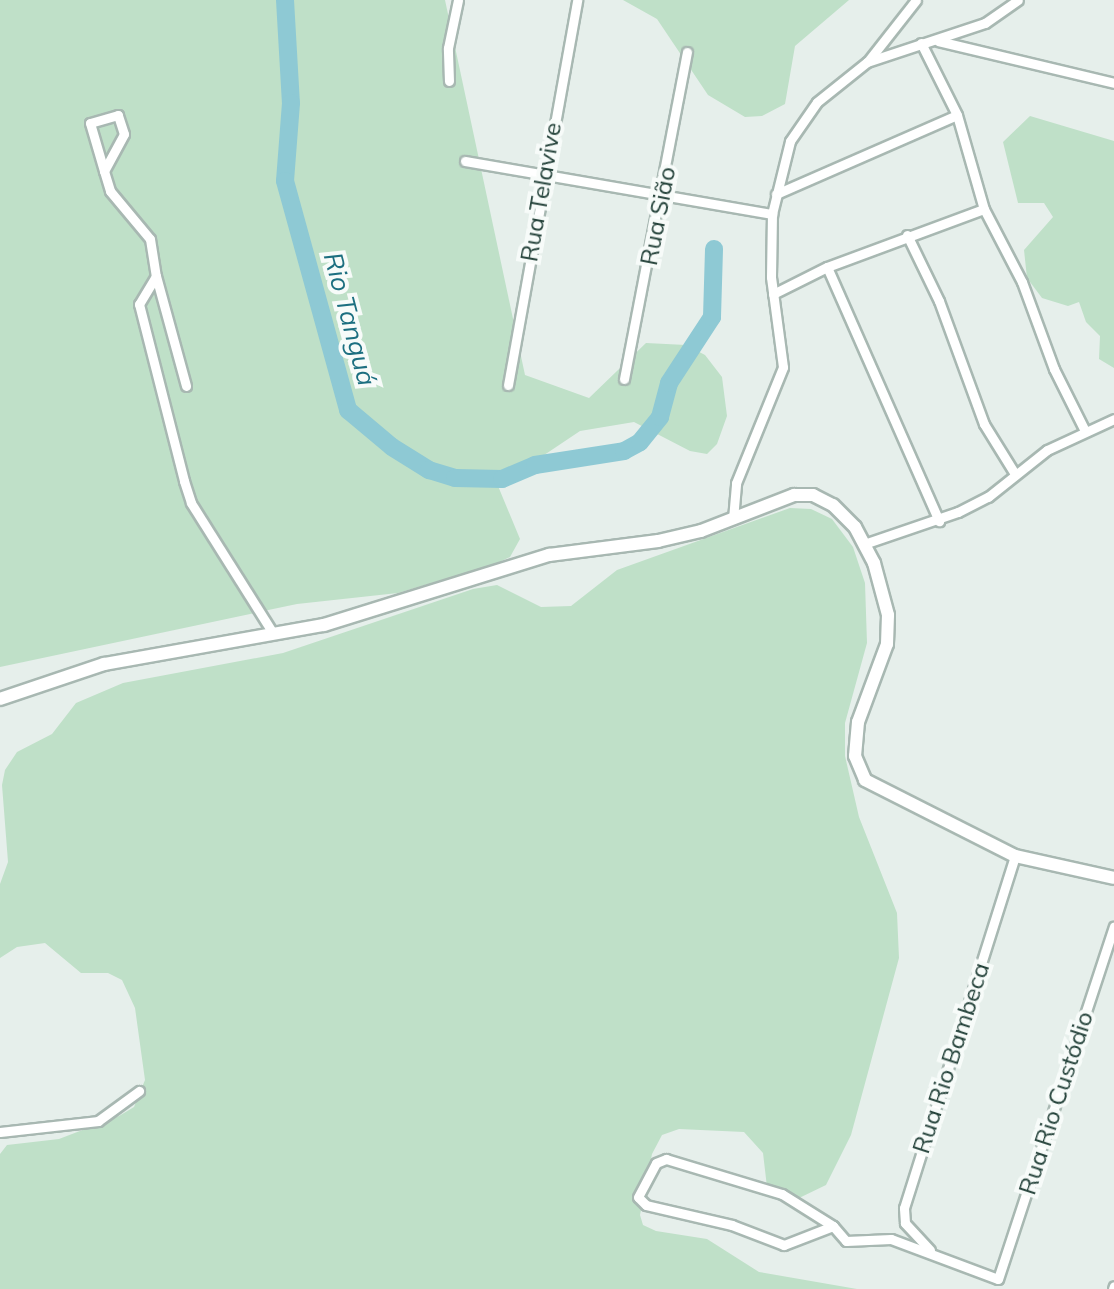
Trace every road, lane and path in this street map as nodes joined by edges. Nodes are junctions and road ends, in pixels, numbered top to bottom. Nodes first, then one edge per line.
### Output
1 (458, 0) edge
2 (577, 0) edge
3 (916, 0) edge
4 (1018, 0) edge
5 (938, 41) junction
6 (921, 43) junction
7 (687, 52) dead end
8 (867, 62) junction
9 (449, 81) dead end
10 (1114, 83) edge
11 (957, 115) junction
12 (465, 161) dead end
13 (104, 171) junction
14 (544, 174) junction
15 (776, 194) junction
16 (663, 196) junction
17 (984, 209) junction
18 (772, 214) junction
19 (907, 235) junction
20 (827, 267) junction
21 (156, 276) junction
22 (773, 294) junction
23 (624, 379) dead end
24 (508, 385) dead end
25 (186, 386) dead end
26 (1114, 419) edge
27 (1085, 431) junction
28 (1015, 474) junction
29 (733, 519) junction
30 (939, 521) junction
31 (864, 544) junction
32 (273, 633) junction
33 (0, 699) edge
34 (1015, 856) junction
35 (1114, 878) edge
36 (1114, 927) edge
37 (139, 1091) dead end
38 (0, 1132) edge
39 (833, 1226) junction
40 (932, 1252) junction

1 - 9 street
2 - 14 street, Rua Telavive
3 - 8 street
4 - 5 street
5 - 6 street
5 - 10 street
6 - 8 street
6 - 11 street
7 - 16 street, Rua Sião
8 - 15 street
11 - 15 street
11 - 17 street
12 - 14 street
13 - 13 street
13 - 21 street
14 - 16 street
14 - 24 street, Rua Telavive
15 - 18 street
16 - 18 street
16 - 23 street, Rua Sião
17 - 19 street
17 - 27 street
18 - 22 street
19 - 20 street
19 - 28 street
20 - 22 street
20 - 30 street
21 - 25 street
21 - 32 street
22 - 29 street
26 - 27 street
27 - 28 street
28 - 30 street
29 - 31 main road
29 - 32 main road
30 - 31 street
31 - 34 main road
32 - 33 main road
34 - 35 main road
34 - 40 street, Rua Rio Bambeca
36 - 40 street, Rua Rio Custódio
37 - 38 street
39 - 39 street
39 - 40 street

